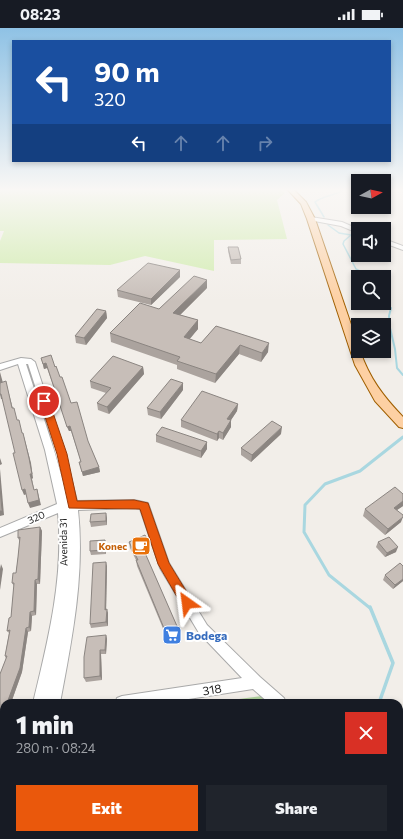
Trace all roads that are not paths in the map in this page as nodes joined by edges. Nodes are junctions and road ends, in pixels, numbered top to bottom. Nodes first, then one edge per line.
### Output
1 (314, 227) edge
2 (391, 244) edge
3 (403, 248) edge
4 (0, 367) edge
5 (403, 424) edge
6 (68, 506) junction
7 (0, 533) edge
8 (255, 682) junction
9 (41, 699) edge
10 (54, 699) edge
11 (147, 699) edge
12 (274, 699) edge

1 - 5 main road
2 - 3 street
4 - 6 street, Avenida 31
6 - 7 street, 320
6 - 8 street, 320
6 - 9 street, Avenida 31
6 - 10 street, Avenida 31
8 - 11 street, 318
8 - 12 street

